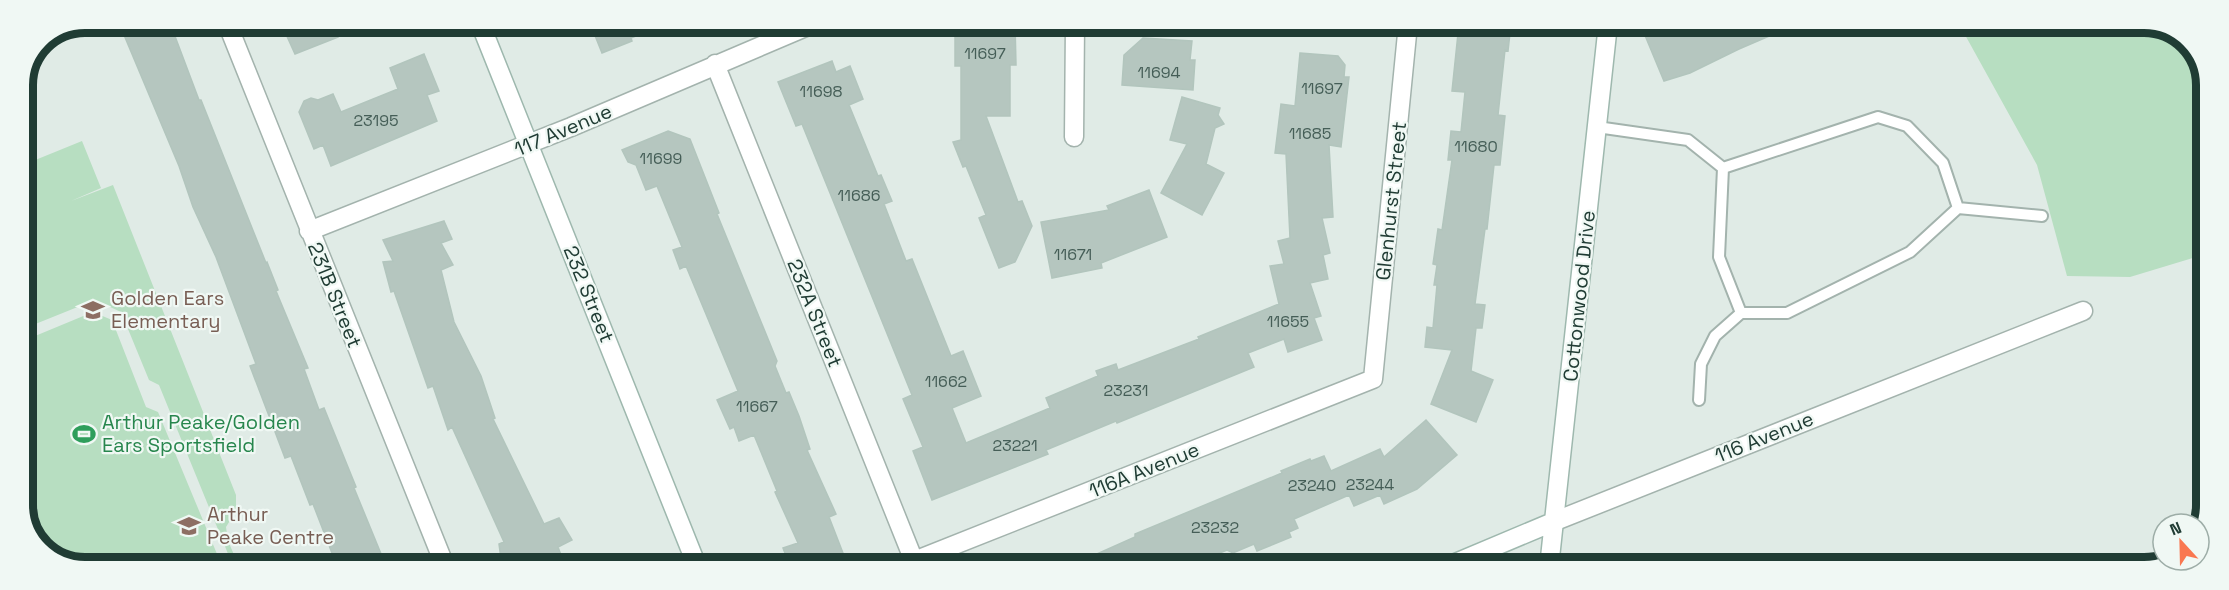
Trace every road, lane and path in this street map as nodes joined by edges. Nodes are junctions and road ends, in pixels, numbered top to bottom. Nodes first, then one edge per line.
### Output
1 (231, 33) edge
2 (484, 33) edge
3 (791, 33) edge
4 (1075, 33) edge
5 (1407, 33) edge
6 (1607, 33) edge
7 (715, 64) junction
8 (1597, 128) junction
9 (1074, 137) dead end
10 (529, 144) junction
11 (1723, 168) junction
12 (1958, 208) junction
13 (2042, 216) dead end
14 (309, 231) junction
15 (2083, 310) dead end
16 (1741, 313) junction
17 (1373, 379) joint
18 (1699, 400) dead end
19 (1553, 522) junction
20 (441, 557) edge
21 (693, 557) edge
22 (912, 557) edge
23 (924, 557) edge
24 (1470, 557) edge
25 (1550, 557) edge

1 - 14 street, 231B Street
2 - 10 street, 232 Street
3 - 7 street, 117 Avenue
4 - 9 street
5 - 17 street, Glenhurst Street
6 - 8 street, Cottonwood Drive
7 - 10 street, 117 Avenue
7 - 22 street, 232A Street
8 - 11 lane
8 - 19 street, Cottonwood Drive
10 - 14 street, 117 Avenue
10 - 21 street, 232 Street
11 - 12 lane
11 - 16 lane
12 - 13 lane
12 - 16 lane
14 - 20 street, 231B Street
15 - 19 street, 116 Avenue
16 - 18 lane
17 - 23 street, 116A Avenue
19 - 24 street, 116 Avenue
19 - 25 street, Cottonwood Drive

